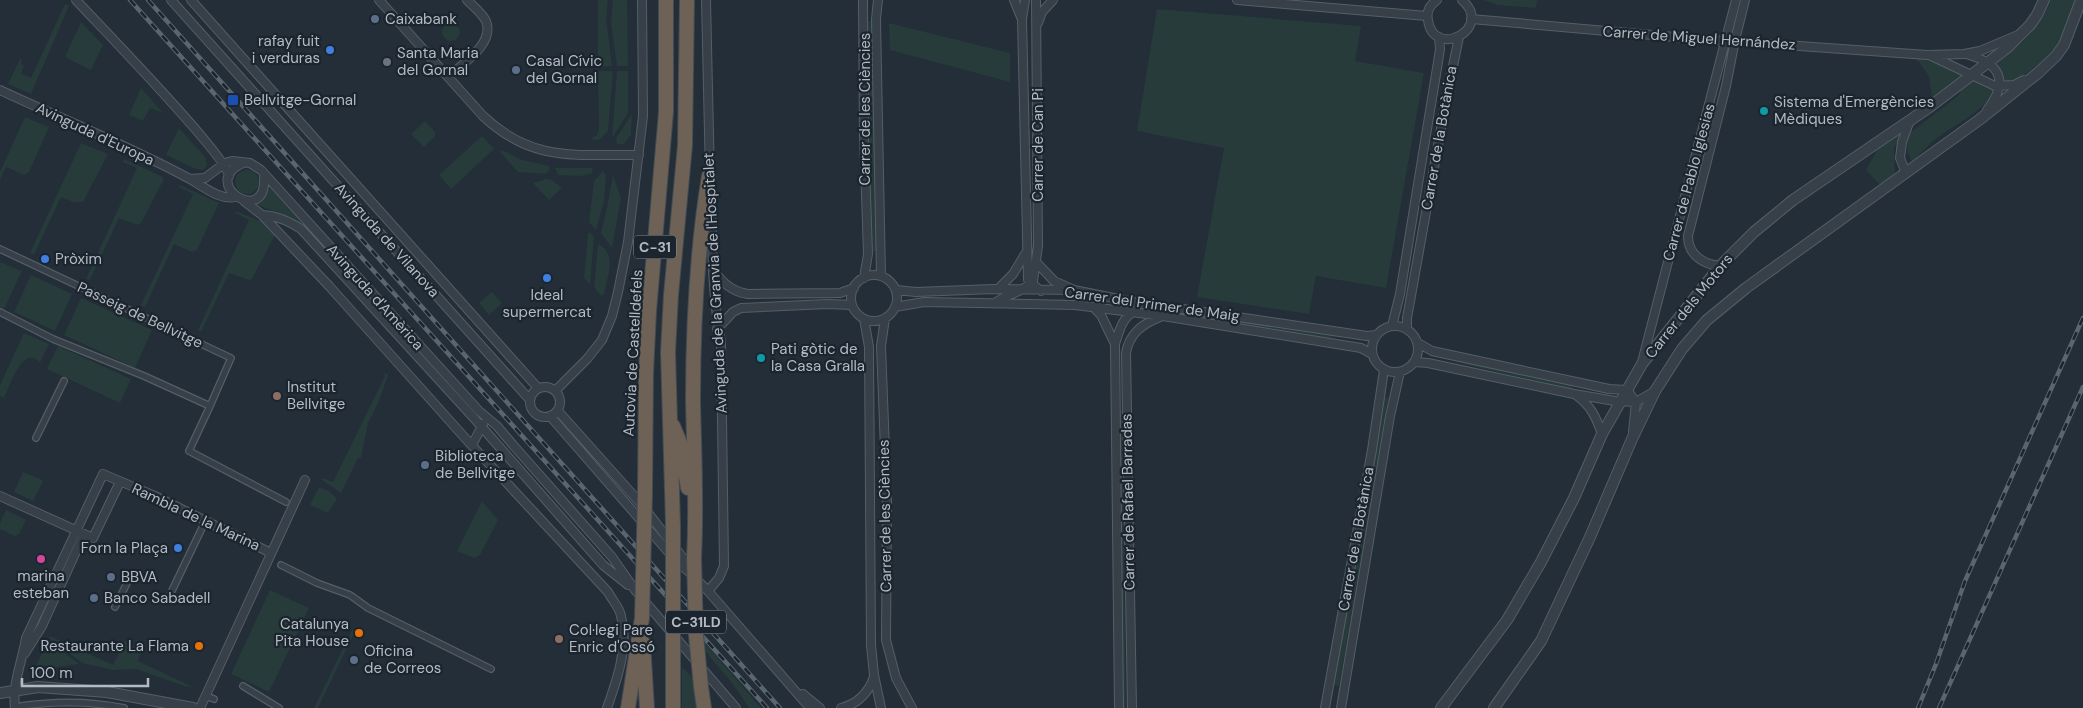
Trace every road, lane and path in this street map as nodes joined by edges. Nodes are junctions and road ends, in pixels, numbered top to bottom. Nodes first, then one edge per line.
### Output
1 (76, 0) edge
2 (171, 0) edge
3 (191, 0) edge
4 (379, 0) edge
5 (468, 0) edge
6 (642, 0) edge
7 (666, 0) edge
8 (687, 0) edge
9 (706, 0) edge
10 (863, 0) edge
11 (878, 0) edge
12 (1014, 0) edge
13 (1025, 0) edge
14 (1036, 0) edge
15 (1053, 0) edge
16 (1237, 0) edge
17 (1437, 0) edge
18 (1462, 0) edge
19 (1736, 0) edge
20 (1745, 0) edge
21 (2044, 0) edge
22 (2081, 0) edge
23 (1292, 3) edge
24 (1428, 16) junction
25 (1022, 19) junction
26 (1471, 19) junction
27 (1036, 28) junction
28 (2024, 32) junction
29 (1439, 37) junction
30 (1459, 37) junction
31 (1725, 40) junction
32 (1734, 40) junction
33 (236, 51) junction
34 (1964, 54) junction
35 (1927, 55) junction
36 (227, 62) junction
37 (1988, 62) junction
38 (2038, 73) junction
39 (1970, 75) junction
40 (258, 76) junction
41 (448, 77) junction
42 (244, 80) junction
43 (1999, 87) junction
44 (0, 90) edge
45 (1910, 120) junction
46 (1979, 120) junction
47 (207, 144) junction
48 (639, 155) junction
49 (228, 163) junction
50 (244, 163) junction
51 (1906, 173) junction
52 (213, 174) junction
53 (229, 176) junction
54 (264, 176) junction
55 (709, 176) junction
56 (190, 179) junction
57 (240, 199) junction
58 (262, 215) junction
59 (0, 249) edge
60 (1027, 252) junction
61 (1036, 262) junction
62 (1720, 266) junction
63 (713, 270) junction
64 (881, 276) junction
65 (864, 278) junction
66 (1031, 283) junction
67 (854, 288) junction
68 (896, 290) junction
69 (998, 290) junction
70 (1024, 290) junction
71 (1039, 290) junction
72 (1074, 290) junction
73 (994, 304) junction
74 (1070, 304) junction
75 (852, 306) junction
76 (895, 307) junction
77 (1094, 307) junction
78 (0, 312) edge
79 (1132, 312) junction
80 (1166, 312) junction
81 (885, 318) junction
82 (864, 319) junction
83 (1392, 326) junction
84 (1407, 328) junction
85 (717, 329) junction
86 (1376, 335) junction
87 (1418, 343) junction
88 (1116, 344) junction
89 (1372, 354) junction
90 (1415, 362) junction
91 (1642, 364) junction
92 (1384, 370) junction
93 (1400, 372) junction
94 (64, 381) dead end
95 (538, 388) junction
96 (556, 390) junction
97 (1627, 390) junction
98 (1655, 391) junction
99 (1574, 394) junction
100 (530, 400) junction
101 (1620, 401) junction
102 (1636, 402) junction
103 (210, 406) junction
104 (558, 411) junction
105 (550, 416) junction
106 (669, 416) junction
107 (486, 418) junction
108 (482, 427) junction
109 (1602, 434) junction
110 (36, 438) dead end
111 (1632, 439) junction
112 (472, 445) junction
113 (513, 445) junction
114 (305, 480) dead end
115 (120, 482) junction
116 (0, 496) edge
117 (286, 502) dead end
118 (564, 504) junction
119 (556, 512) junction
120 (202, 528) dead end
121 (548, 528) junction
122 (76, 531) junction
123 (84, 534) junction
124 (271, 553) junction
125 (694, 557) junction
126 (281, 565) dead end
127 (687, 570) junction
128 (129, 578) dead end
129 (635, 590) junction
130 (708, 592) junction
131 (168, 599) dead end
132 (115, 607) dead end
133 (642, 618) junction
134 (23, 656) junction
135 (491, 669) dead end
136 (874, 675) junction
137 (243, 686) dead end
138 (14, 691) junction
139 (0, 693) edge
140 (206, 696) junction
141 (214, 699) dead end
142 (145, 704) edge
143 (18, 707) edge
144 (735, 707) edge
145 (1342, 707) edge
146 (124, 708) edge
147 (193, 708) edge
148 (200, 708) edge
149 (279, 708) edge
150 (607, 708) edge
151 (628, 708) edge
152 (648, 708) edge
153 (673, 708) edge
154 (704, 708) edge
155 (818, 708) edge
156 (841, 708) edge
157 (881, 708) edge
158 (912, 708) edge
159 (1119, 708) edge
160 (1132, 708) edge
161 (1325, 708) edge
162 (1441, 708) edge
163 (1494, 708) edge

1 - 47 street
2 - 36 street, Avinguda de Vilanova
3 - 33 street, Avinguda de Vilanova
4 - 41 street
5 - 41 street
6 - 48 street
7 - 133 highway, Autovia de Castelldefels / C-31, bridge
8 - 106 highway, C-31
9 - 55 street, Avinguda de la Granvia de l'Hospitalet
10 - 65 street, Carrer de les Ciències
11 - 64 street, Carrer de les Ciències
12 - 25 street, Carrer de Can Pi
13 - 25 street, Carrer de Can Pi
14 - 27 street, Carrer de Can Pi
15 - 27 street, Carrer de Can Pi
16 - 23 street
17 - 24 street
18 - 26 street
19 - 31 street, Carrer de Pablo Iglesias
20 - 32 street, Carrer de Pablo Iglesias
21 - 28 street, Carrer dels Motors
22 - 38 street, Carrer dels Motors
23 - 24 street
24 - 29 street
25 - 60 street, Carrer de Can Pi
26 - 30 street
26 - 31 street, Carrer de Miguel Hernández
27 - 61 street, Carrer de Can Pi
28 - 34 street, Carrer de Miguel Hernández
28 - 37 street, Carrer dels Motors
29 - 30 street
29 - 83 street, Carrer de la Botànica
30 - 84 street, Carrer de la Botànica
31 - 32 street, Carrer de Miguel Hernández
31 - 91 street, Carrer de Pablo Iglesias
32 - 35 street, Carrer de Miguel Hernández
32 - 62 street, Carrer de Pablo Iglesias
33 - 36 street
33 - 40 street, Avinguda de Vilanova
34 - 35 street, Carrer de Miguel Hernández
34 - 37 street, Carrer de Miguel Hernández
35 - 39 street, Carrer de Miguel Hernández
36 - 42 street, Avinguda de Vilanova
37 - 39 street, Carrer dels Motors
37 - 43 street
38 - 43 street
38 - 46 street, Carrer dels Motors
39 - 43 street, Carrer de Miguel Hernández
39 - 45 street, Carrer dels Motors
40 - 42 street
40 - 95 street, Avinguda de Vilanova
41 - 48 street
42 - 100 street, Avinguda de Vilanova
43 - 46 street
44 - 56 street, Avinguda d'Europa
45 - 51 street
45 - 62 street, Carrer dels Motors
46 - 51 street, Carrer dels Motors
47 - 49 street
47 - 52 street
48 - 96 street
49 - 50 street
49 - 52 street
49 - 53 street
50 - 53 street
50 - 54 street, Avinguda d'Amèrica
51 - 98 street, Carrer dels Motors
52 - 56 street
53 - 57 street
54 - 57 street
54 - 107 street, Avinguda d'Amèrica
55 - 63 street, Avinguda de la Granvia de l'Hospitalet
55 - 125 highway
56 - 57 street, Avinguda d'Europa
57 - 58 street, Avinguda d'Amèrica
58 - 108 street, Avinguda d'Amèrica
58 - 112 street, Avinguda d'Amèrica
59 - 103 street, Passeig de Bellvitge
60 - 66 street, Carrer de Can Pi
60 - 69 street
61 - 66 street, Carrer de Can Pi
61 - 72 street
62 - 91 street, Carrer dels Motors
63 - 67 street
63 - 85 street, Avinguda de la Granvia de l'Hospitalet
64 - 65 street
64 - 68 street
65 - 67 street
66 - 70 street
66 - 71 street
67 - 75 street
68 - 69 street, Carrer del Primer de Maig
68 - 76 street
69 - 70 street, Carrer del Primer de Maig
70 - 71 street, Carrer del Primer de Maig
70 - 73 street
71 - 72 street, Carrer del Primer de Maig
71 - 74 street
72 - 80 street, Carrer del Primer de Maig
73 - 74 street, Carrer del Primer de Maig
73 - 76 street, Carrer del Primer de Maig
74 - 77 street, Carrer del Primer de Maig
75 - 82 street
75 - 85 street
76 - 81 street
77 - 79 street, Carrer del Primer de Maig
77 - 88 street, Carrer de Rafael Barradas
78 - 103 street
79 - 80 street, Carrer del Primer de Maig
79 - 88 street, Carrer de Rafael Barradas
80 - 86 street, Carrer del Primer de Maig
80 - 89 street, Carrer del Primer de Maig
80 - 160 street, Carrer de Rafael Barradas
81 - 82 street
81 - 158 street, Carrer de les Ciències
82 - 136 street, Carrer de les Ciències
83 - 84 street
83 - 86 street
84 - 87 street
85 - 130 street, Avinguda de la Granvia de l'Hospitalet
86 - 89 street
87 - 90 street
87 - 97 street
88 - 159 street, Carrer de Rafael Barradas
89 - 92 street
90 - 93 street
90 - 99 street
91 - 97 street, Carrer dels Motors
92 - 93 street
92 - 161 street, Carrer de la Botànica
93 - 145 street, Carrer de la Botànica
94 - 110 street
95 - 96 street
95 - 100 street
96 - 104 street
97 - 101 street, Carrer dels Motors
97 - 102 street
98 - 102 street
98 - 111 street, Carrer dels Motors
99 - 101 street
99 - 109 street
100 - 105 street
101 - 102 street
101 - 109 street, Carrer dels Motors
102 - 111 street
103 - 117 street, Passeig de Bellvitge
104 - 105 street
104 - 127 street
105 - 127 street
106 - 125 highway, C-31LD
106 - 153 highway, C-31, bridge
107 - 108 street
107 - 113 street, Avinguda d'Amèrica
108 - 112 street
108 - 113 street, Avinguda d'Amèrica
108 - 119 street, Avinguda d'Amèrica
109 - 162 street, Carrer dels Motors
111 - 163 street, Carrer dels Motors
112 - 121 street, Avinguda d'Amèrica
113 - 118 street, Avinguda d'Amèrica
114 - 124 street, Rambla de la Marina
115 - 122 street, Rambla de la Marina
115 - 123 street, Rambla de la Marina
115 - 124 street, Rambla de la Marina
116 - 122 street
118 - 119 street
118 - 129 street, Avinguda d'Amèrica
119 - 121 street
119 - 129 street, Avinguda d'Amèrica
120 - 131 street, Rambla de la Marina
121 - 150 street, Avinguda d'Amèrica
122 - 123 street
122 - 134 street, Rambla de la Marina
123 - 134 street, Rambla de la Marina
124 - 140 street, Rambla de la Marina
125 - 154 highway, C-31LD, bridge
126 - 135 street
127 - 130 street
128 - 132 street
129 - 144 street, Avinguda d'Amèrica
130 - 155 street
133 - 151 highway
133 - 152 highway, Autovia de Castelldefels / C-31
134 - 138 street, Rambla de la Marina
136 - 156 street
136 - 157 street, Carrer de les Ciències
137 - 149 street
138 - 139 street
138 - 142 street
138 - 143 street, Rambla de la Marina
140 - 141 street
140 - 148 street, Rambla de la Marina
142 - 147 street
143 - 146 street, Rambla de la Marina

